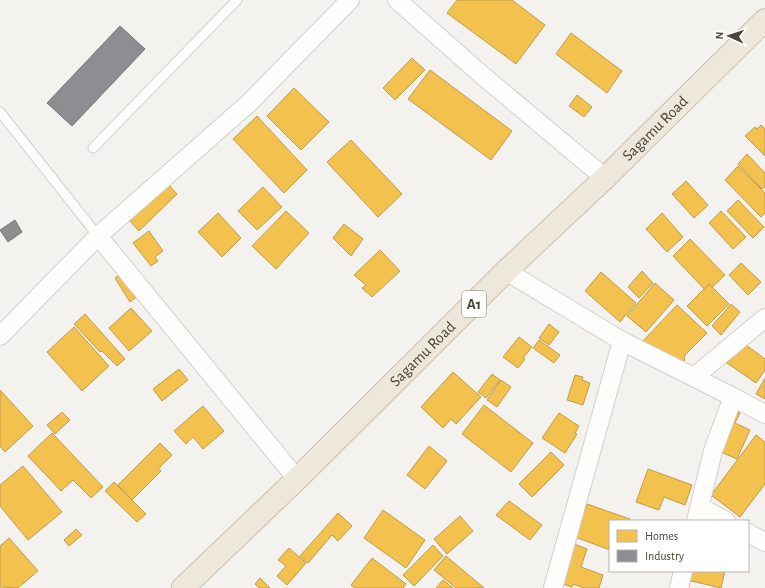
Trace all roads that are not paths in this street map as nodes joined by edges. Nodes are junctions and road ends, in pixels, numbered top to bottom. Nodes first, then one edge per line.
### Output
1 (237, 0) edge
2 (350, 0) edge
3 (397, 0) edge
4 (765, 20) edge
5 (0, 112) edge
6 (93, 148) dead end
7 (605, 178) junction
8 (98, 236) junction
9 (506, 272) junction
10 (765, 318) edge
11 (0, 336) edge
12 (622, 341) junction
13 (694, 377) junction
14 (733, 397) junction
15 (765, 414) edge
16 (296, 480) junction
17 (698, 514) edge
18 (722, 520) edge
19 (749, 534) edge
20 (765, 542) edge
21 (683, 572) edge
22 (183, 588) edge
23 (553, 588) edge
24 (679, 588) edge

1 - 6 lane
2 - 8 street
3 - 7 street
4 - 7 highway, Sagamu Road / A1
5 - 8 lane
7 - 9 highway, Sagamu Road / A1
8 - 11 street
8 - 16 street
9 - 12 street
9 - 16 highway, Sagamu Road / A1
10 - 13 street
12 - 13 street
12 - 23 street
13 - 14 street
14 - 15 street
14 - 17 street
16 - 22 highway, Sagamu Road / A1
17 - 18 street
19 - 20 street
21 - 24 street

